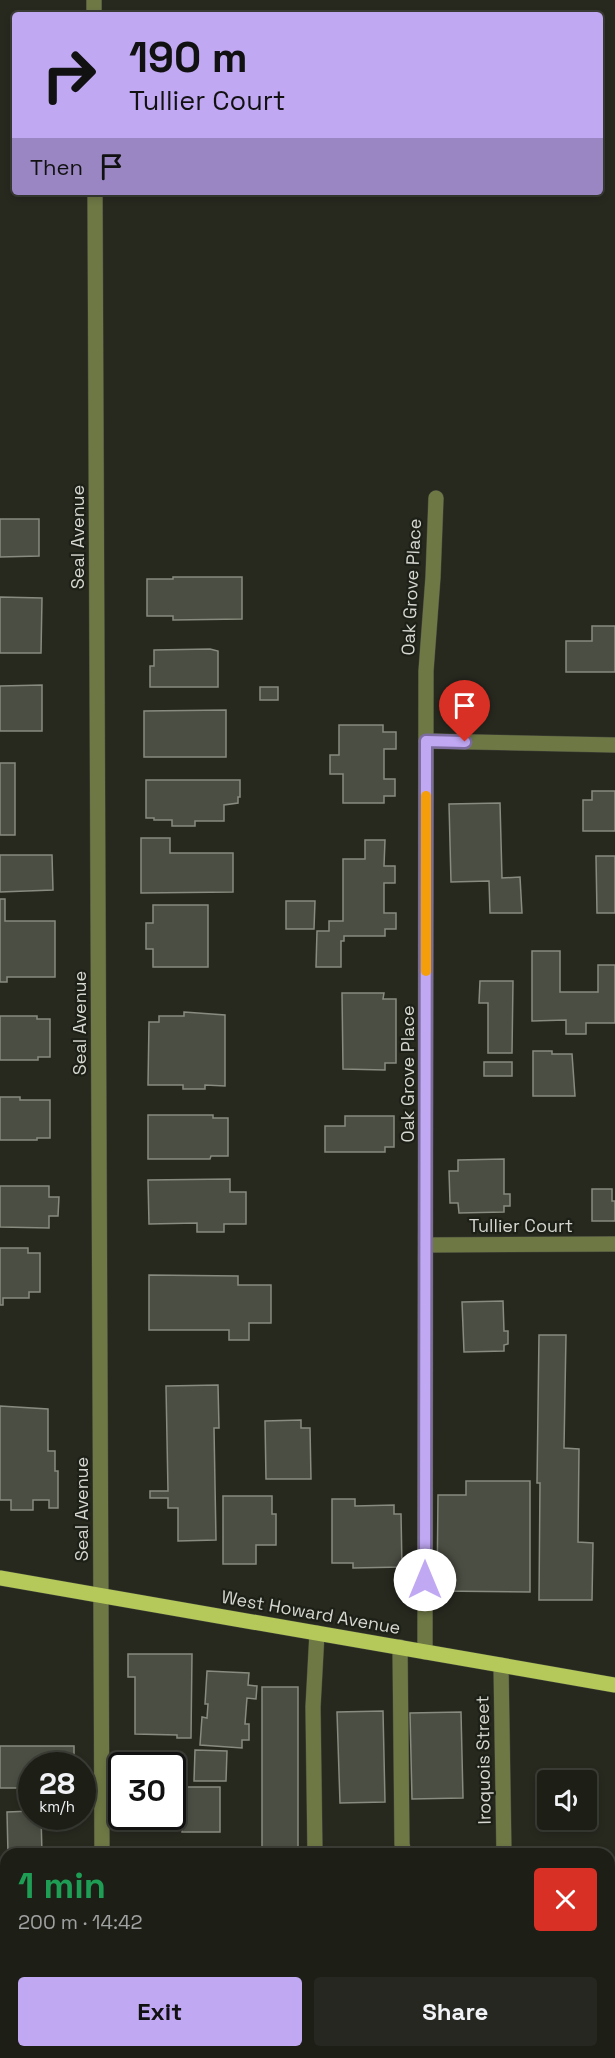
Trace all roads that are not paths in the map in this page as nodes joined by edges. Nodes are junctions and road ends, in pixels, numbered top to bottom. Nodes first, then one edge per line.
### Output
1 (94, 195) edge
2 (436, 498) dead end
3 (426, 741) junction
4 (615, 744) edge
5 (615, 1244) edge
6 (427, 1245) junction
7 (0, 1578) edge
8 (100, 1595) junction
9 (317, 1633) junction
10 (400, 1647) junction
11 (425, 1652) junction
12 (501, 1665) junction
13 (615, 1685) edge
14 (102, 1848) edge
15 (315, 1848) edge
16 (403, 1848) edge
17 (504, 1848) edge

1 - 8 street, Seal Avenue
2 - 3 street, Oak Grove Place
3 - 4 street
3 - 6 street, Oak Grove Place
5 - 6 street, Tullier Court
6 - 11 street, Oak Grove Place
7 - 8 main road, West Howard Avenue
8 - 9 main road, West Howard Avenue
8 - 14 street, Seal Avenue
9 - 10 main road, West Howard Avenue
9 - 15 street
10 - 11 main road, West Howard Avenue
10 - 16 street
11 - 12 main road, West Howard Avenue
12 - 13 main road, West Howard Avenue
12 - 17 street, Iroquois Street

